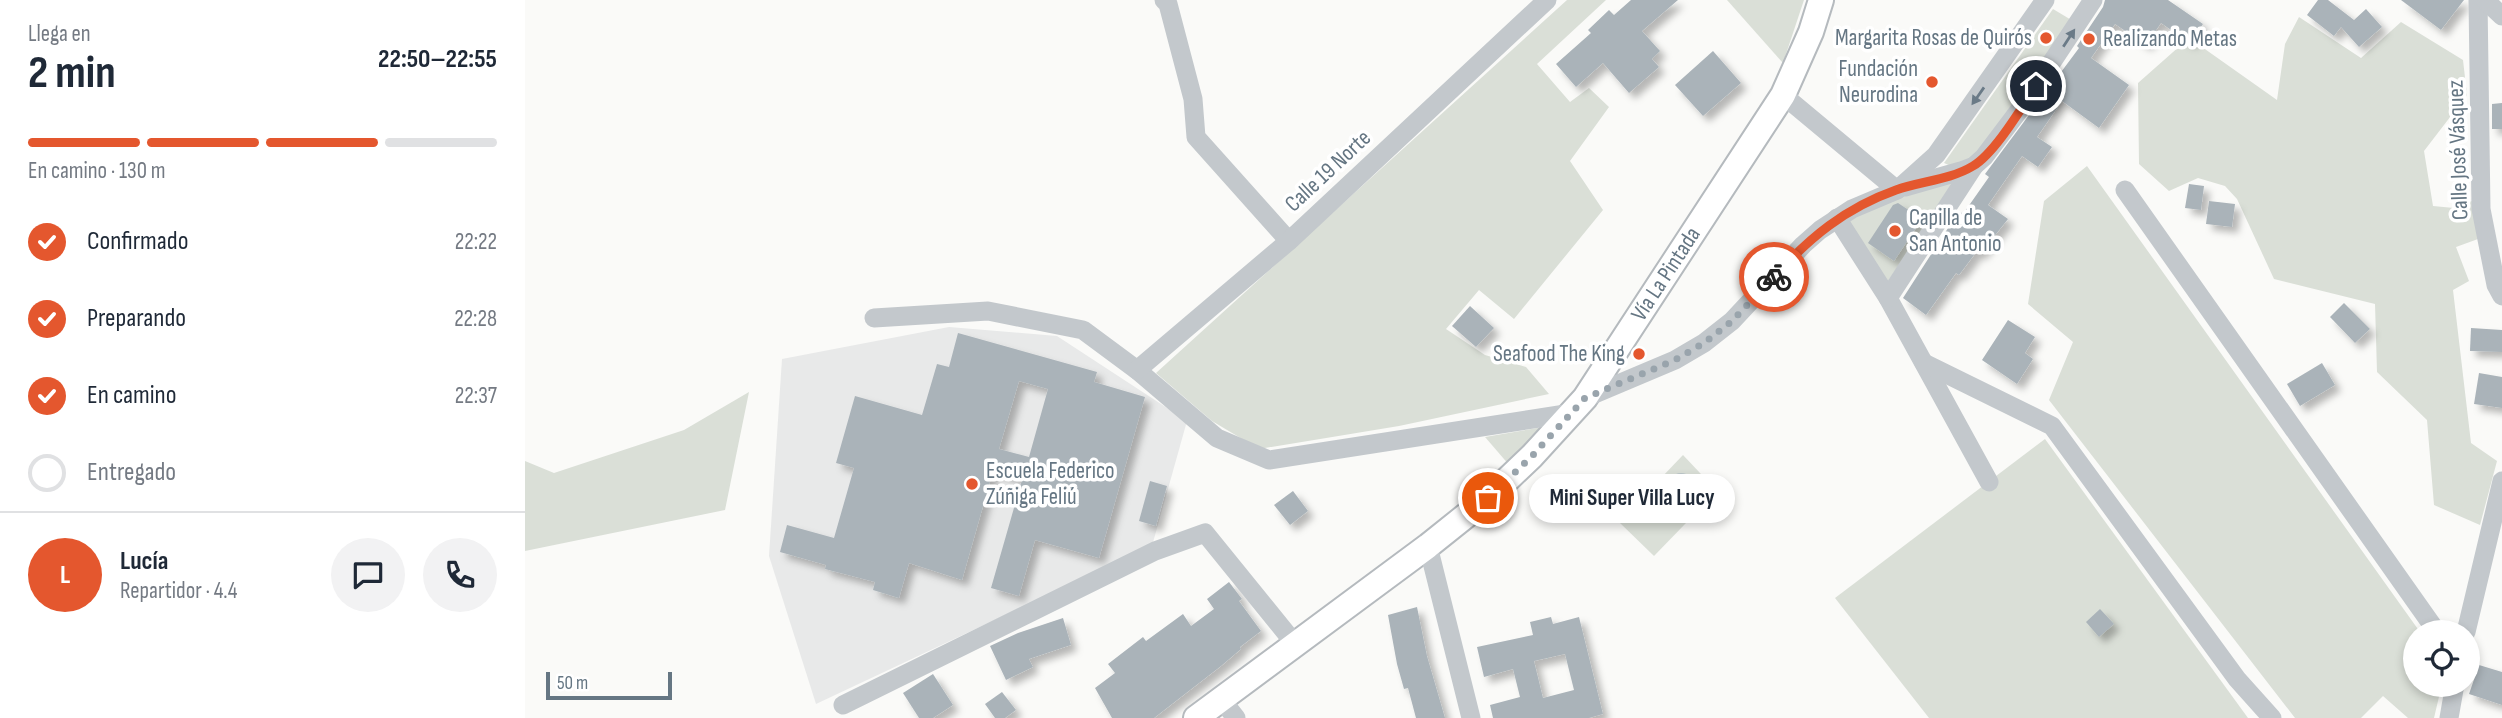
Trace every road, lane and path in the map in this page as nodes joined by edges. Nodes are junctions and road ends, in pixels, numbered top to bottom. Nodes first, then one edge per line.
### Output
1 (1164, 0) edge
2 (1547, 0) edge
3 (1821, 0) edge
4 (2045, 0) edge
5 (2093, 0) edge
6 (2478, 0) edge
7 (2485, 0) edge
8 (2502, 16) edge
9 (1783, 95) junction
10 (1974, 166) junction
11 (1897, 190) junction
12 (2125, 190) dead end
13 (1837, 218) junction
14 (1289, 241) junction
15 (2502, 296) edge
16 (1888, 298) junction
17 (874, 318) dead end
18 (1924, 363) junction
19 (1137, 370) junction
20 (1578, 405) junction
21 (2502, 481) edge
22 (1989, 482) dead end
23 (1427, 546) junction
24 (2429, 620) edge
25 (2469, 620) edge
26 (1295, 644) junction
27 (2453, 697) edge
28 (1221, 699) junction
29 (843, 705) dead end
30 (1196, 718) edge
31 (1236, 718) edge
32 (1471, 718) edge
33 (2272, 718) edge
34 (2449, 718) edge

1 - 14 street
2 - 14 street, Calle 19 Norte
3 - 9 main road, Vía La Pintada
4 -> 11 street
10 -> 5 street
6 - 15 street, Calle José Vásquez
7 - 8 street
9 - 11 street
9 - 20 main road, Vía La Pintada
10 - 11 street
10 - 16 street
11 - 13 street
12 - 24 street
13 - 16 street
13 - 20 street
14 - 19 street, Calle 19 Norte
16 - 18 street
17 - 19 street
18 - 22 street
18 - 33 street
19 - 20 street
20 - 23 main road, Vía La Pintada
21 - 25 street
23 - 26 main road, Vía La Pintada
23 - 32 street
26 - 28 main road, Vía La Pintada
26 - 29 street
27 - 34 street
28 - 30 main road, Vía La Pintada
28 - 31 street

